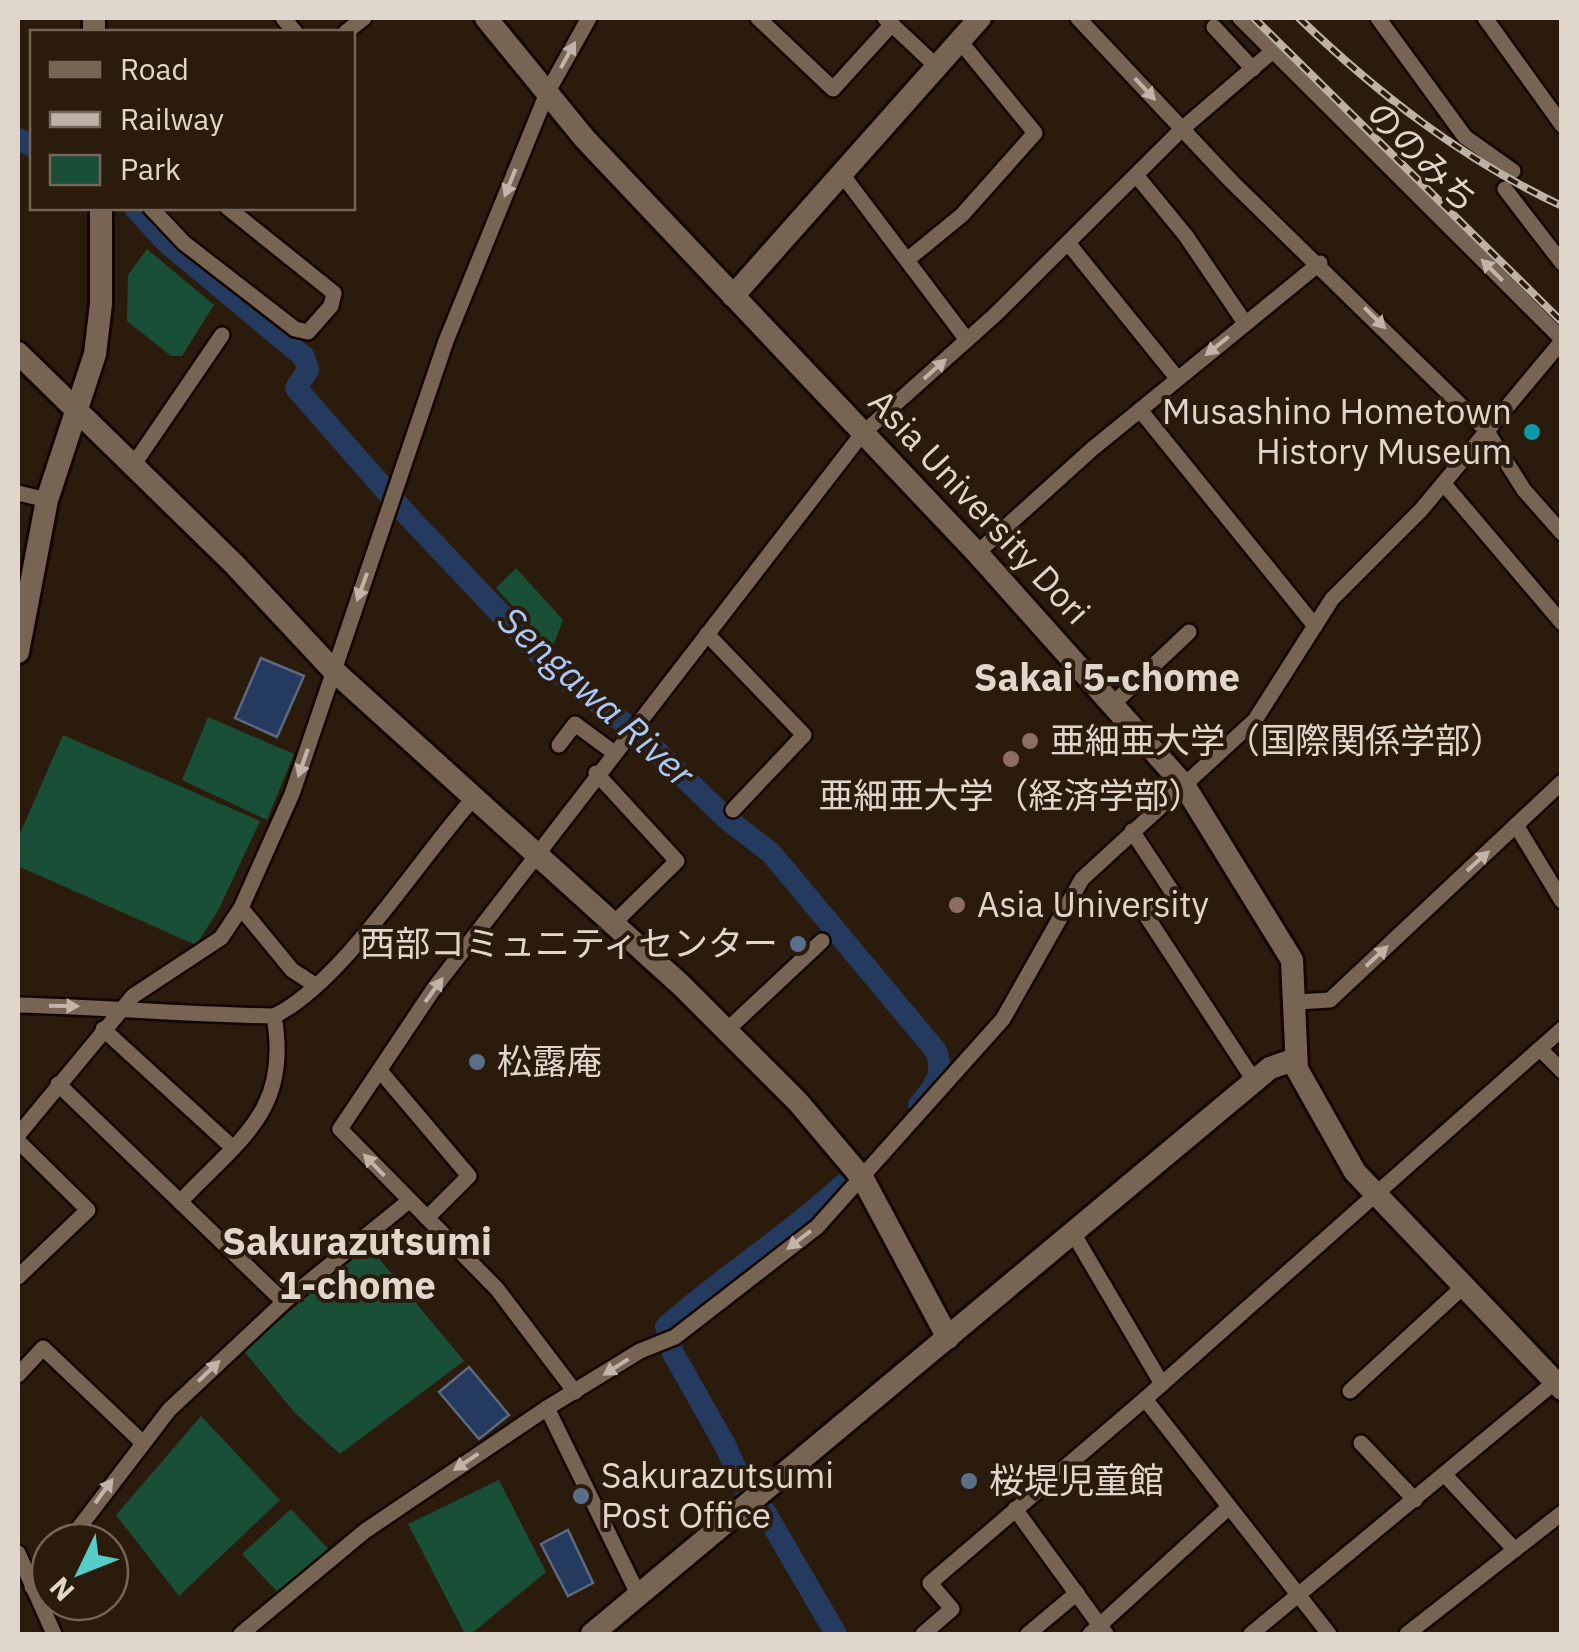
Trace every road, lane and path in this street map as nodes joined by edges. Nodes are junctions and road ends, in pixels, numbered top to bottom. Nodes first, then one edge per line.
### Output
1 (486, 18) edge
2 (589, 18) edge
3 (758, 18) edge
4 (980, 18) edge
5 (1078, 18) edge
6 (1240, 18) edge
7 (1378, 18) edge
8 (1484, 18) edge
9 (888, 20) edge
10 (1214, 27) dead end
11 (959, 40) junction
12 (1274, 50) junction
13 (936, 66) junction
14 (1254, 69) junction
15 (547, 92) junction
16 (1562, 124) edge
17 (1182, 128) junction
18 (1513, 171) dead end
19 (842, 173) junction
20 (1136, 175) junction
21 (1504, 189) dead end
22 (101, 210) edge
23 (153, 210) edge
24 (230, 210) edge
25 (1068, 243) junction
26 (907, 260) junction
27 (1562, 262) edge
28 (1320, 263) junction
29 (733, 296) junction
30 (1245, 323) junction
31 (222, 334) dead end
32 (967, 340) junction
33 (1562, 340) edge
34 (18, 353) edge
35 (1177, 378) junction
36 (1140, 410) junction
37 (78, 411) junction
38 (1486, 430) junction
39 (862, 434) junction
40 (134, 464) junction
41 (1444, 484) junction
42 (18, 493) edge
43 (47, 500) junction
44 (1562, 534) edge
45 (977, 553) junction
46 (20, 623) edge
47 (1562, 623) edge
48 (1316, 626) junction
49 (1189, 632) dead end
50 (707, 634) junction
51 (18, 652) edge
52 (334, 670) junction
53 (1114, 703) junction
54 (559, 745) dead end
55 (612, 752) junction
56 (596, 773) junction
57 (1562, 782) edge
58 (1184, 785) junction
59 (472, 800) junction
60 (733, 810) dead end
61 (1516, 825) junction
62 (1132, 831) junction
63 (535, 856) junction
64 (1562, 901) edge
65 (241, 908) junction
66 (613, 924) junction
67 (822, 941) dead end
68 (315, 985) junction
69 (1297, 1002) junction
70 (18, 1006) edge
71 (117, 1008) junction
72 (274, 1016) junction
73 (102, 1029) junction
74 (1562, 1029) edge
75 (727, 1030) junction
76 (1540, 1049) junction
77 (1296, 1059) junction
78 (1562, 1071) edge
79 (381, 1072) junction
80 (1255, 1082) junction
81 (58, 1084) junction
82 (18, 1138) edge
83 (232, 1147) junction
84 (863, 1179) junction
85 (1376, 1197) junction
86 (409, 1201) junction
87 (180, 1202) junction
88 (427, 1218) junction
89 (1073, 1233) junction
90 (18, 1277) edge
91 (1464, 1286) junction
92 (284, 1302) junction
93 (948, 1338) junction
94 (18, 1375) edge
95 (1162, 1384) junction
96 (1558, 1386) edge
97 (1350, 1391) dead end
98 (575, 1392) junction
99 (1146, 1400) junction
100 (547, 1408) junction
101 (142, 1442) junction
102 (1361, 1443) dead end
103 (1445, 1475) junction
104 (1416, 1500) junction
105 (1015, 1508) junction
106 (1227, 1509) junction
107 (1562, 1513) edge
108 (83, 1522) edge
109 (1515, 1550) junction
110 (18, 1554) edge
111 (30, 1581) edge
112 (1077, 1593) junction
113 (638, 1596) junction
114 (1297, 1597) junction
115 (1099, 1632) edge
116 (596, 1633) edge
117 (241, 1634) edge
118 (923, 1634) edge
119 (1028, 1634) edge
120 (1250, 1634) edge
121 (1329, 1634) edge
122 (1407, 1634) edge

1 - 15 street, Asia University Dori
15 -> 2 street
3 - 9 street
4 - 11 street
5 -> 17 street
6 - 12 street, ののみち
7 - 18 street
8 - 16 street
9 - 13 street
10 - 14 street
11 - 13 street
11 - 26 street
12 - 14 street
33 -> 12 street, ののみち
13 - 19 street
14 - 17 street
15 - 29 street, Asia University Dori
15 -> 52 street
17 - 20 street
17 - 28 street
19 - 26 street
19 - 29 street
20 - 25 street
20 - 30 street
21 - 27 street
22 - 37 street
23 - 24 street
25 - 32 street
25 - 35 street
26 - 32 street
28 - 30 street
28 -> 38 street
29 - 39 street, Asia University Dori
30 -> 35 street
31 - 40 street
39 -> 32 street
33 - 38 street
34 - 37 street
35 - 36 street
36 - 45 street
36 - 48 street
37 - 40 street
37 - 43 street
38 - 41 street
38 - 44 street
39 - 45 street, Asia University Dori
39 - 50 street
40 - 52 street
41 - 47 street
41 - 48 street
42 - 43 street
43 - 46 street
45 - 53 street, Asia University Dori
46 - 51 street
48 - 58 street
49 - 53 street
50 - 55 street
50 - 60 street
52 - 59 street
52 -> 65 street
53 - 58 street, Asia University Dori
54 - 55 street
55 - 56 street
56 - 63 street
56 - 66 street
57 - 61 street
58 - 62 street
58 - 69 street, Asia University Dori
59 - 63 street
59 - 68 street
61 - 64 street
69 -> 61 street
62 - 80 street
62 - 84 street
63 - 66 street
79 -> 63 street
65 - 68 street
65 - 71 street
66 - 75 street
67 - 75 street
68 - 72 street
69 - 77 street, Asia University Dori
70 -> 71 street
71 - 72 street
71 - 73 street
72 - 83 street
73 - 81 street
73 - 83 street
74 - 76 street
75 - 84 street
76 - 78 street
76 - 85 street
77 - 80 street
77 - 85 street, Asia University Dori
86 -> 79 street
79 - 88 street
80 - 89 street
81 - 82 street
81 - 87 street
82 - 90 street
83 - 87 street
84 - 93 street
84 -> 98 street
85 - 91 street, Asia University Dori
85 - 95 street
86 - 88 street
86 - 92 street
87 - 92 street
88 - 98 street
89 - 93 street
89 - 95 street
91 - 96 street, Asia University Dori
91 - 97 street
101 -> 92 street
93 - 113 street
94 - 101 street
95 - 99 street
96 - 103 street
98 - 100 street
99 - 105 street
99 - 106 street
100 - 113 street
100 -> 117 street
108 -> 101 street
102 - 104 street
103 - 104 street
103 - 109 street
104 - 114 street
105 - 112 street
105 - 118 street
106 - 114 street
106 - 115 street
107 - 109 street
109 - 122 street
110 - 111 street
112 - 115 street
112 - 119 street
113 - 116 street
114 - 120 street
114 - 121 street

